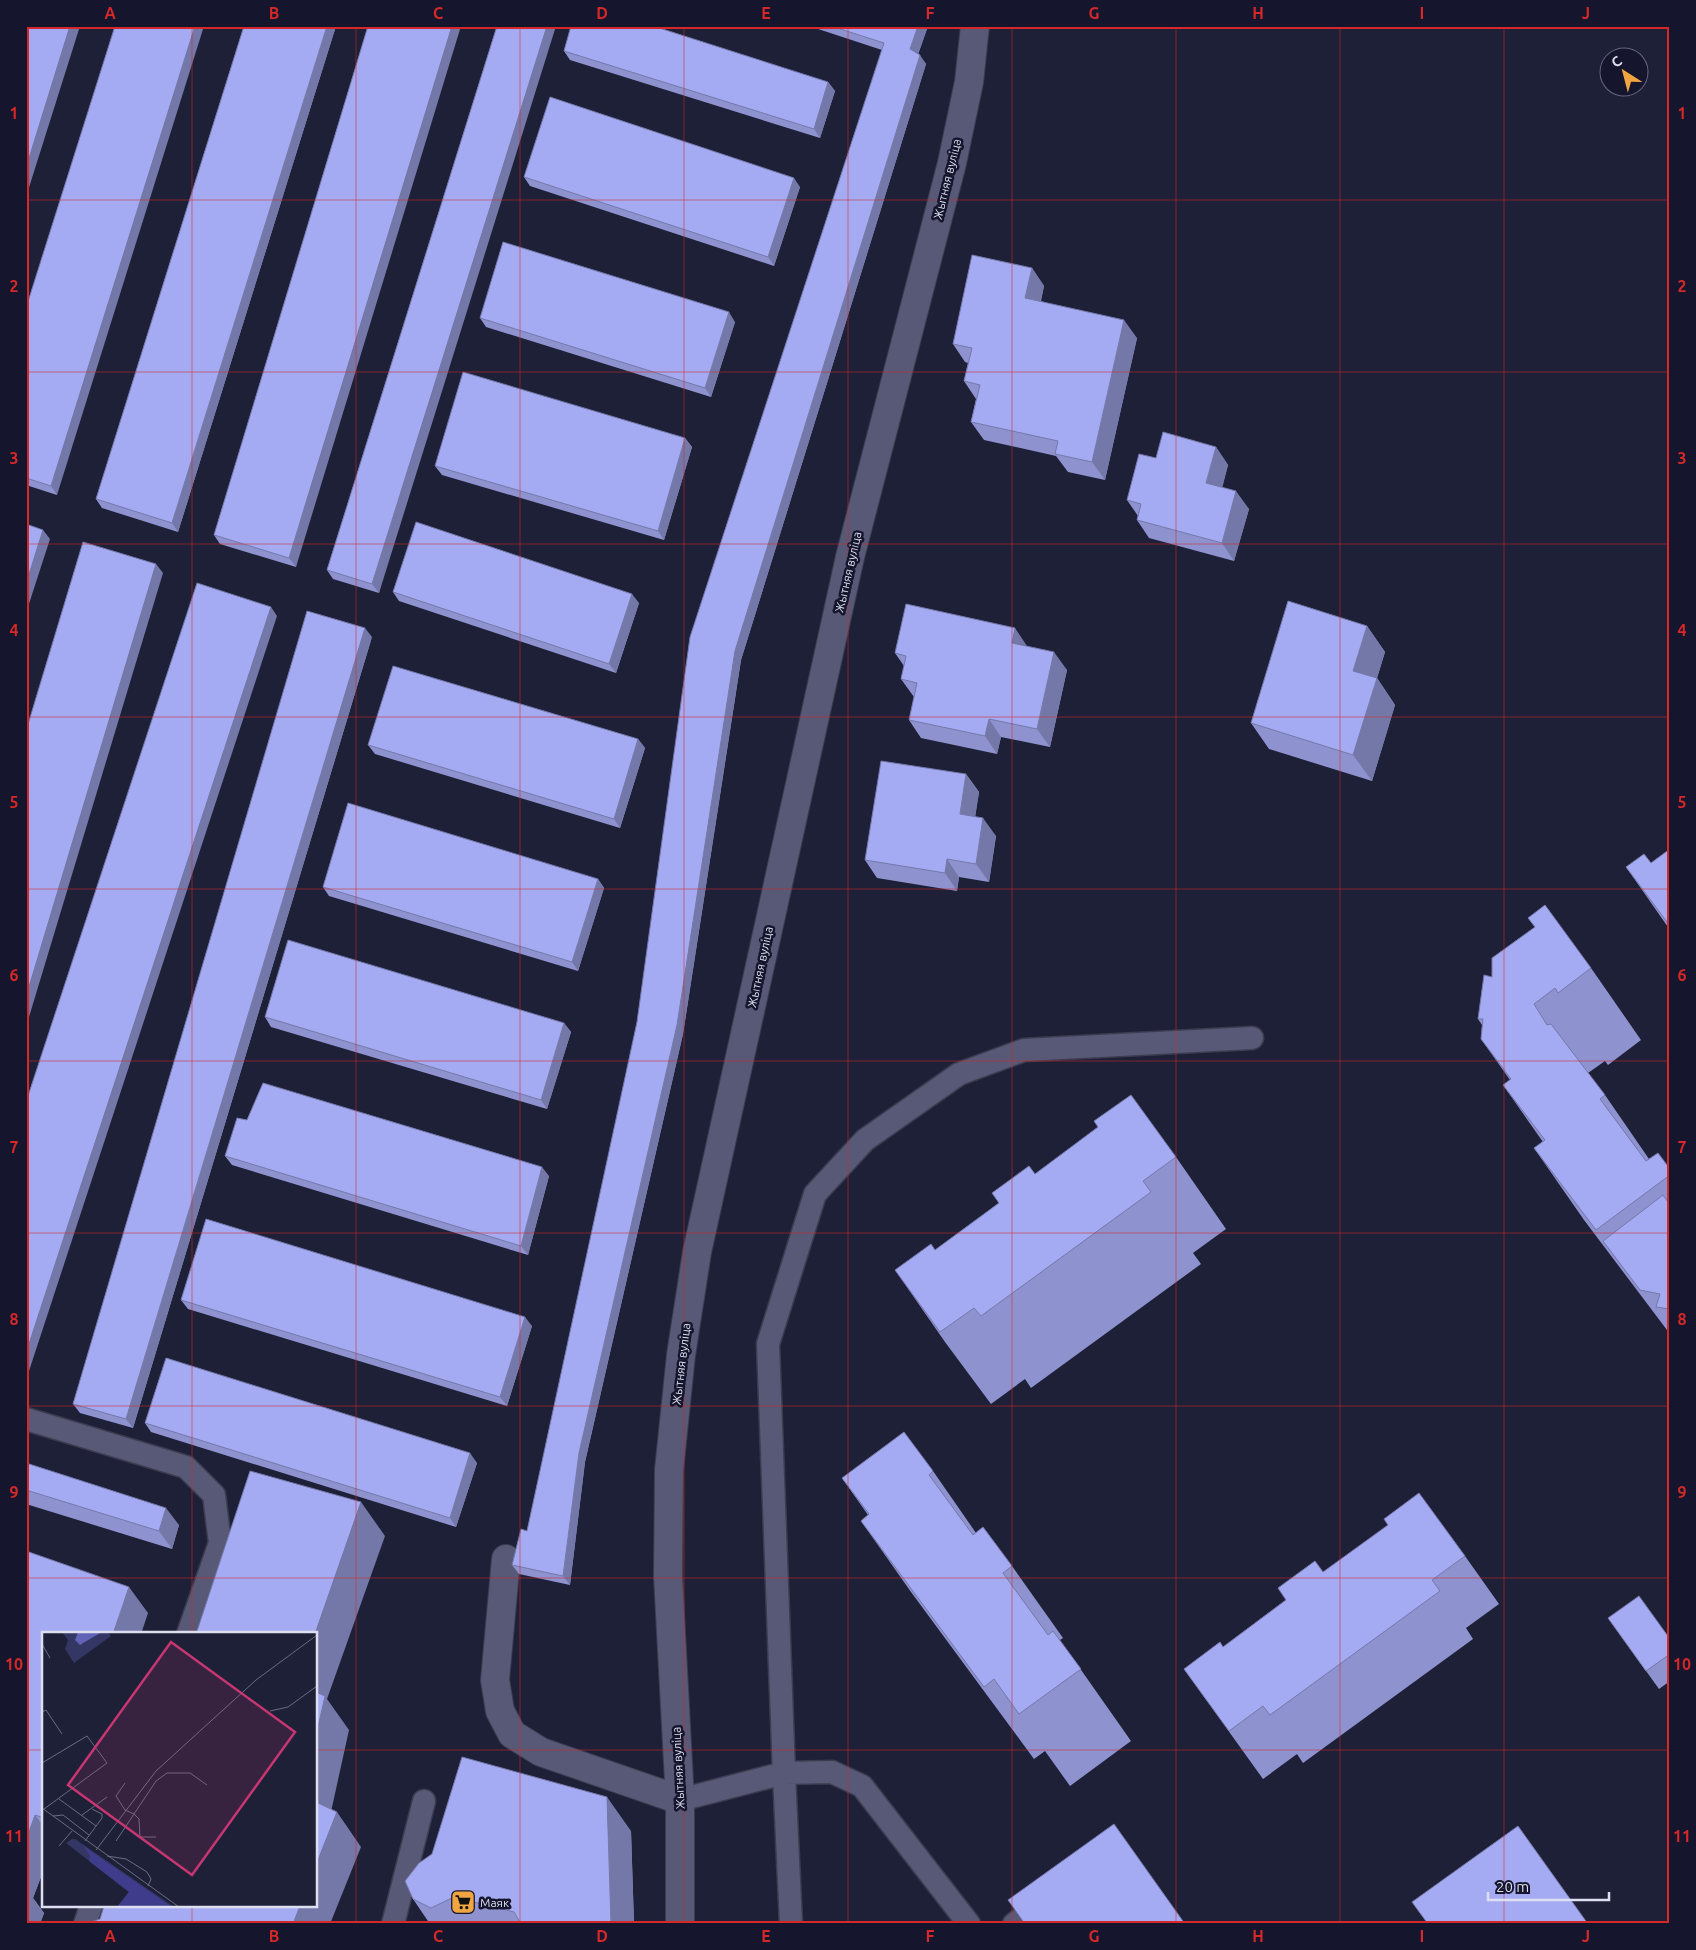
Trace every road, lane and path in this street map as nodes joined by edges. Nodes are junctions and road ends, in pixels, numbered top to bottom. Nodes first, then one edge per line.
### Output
1 (975, 26) edge
2 (1252, 1038) dead end
3 (26, 1419) edge
4 (506, 1559) dead end
5 (189, 1632) edge
6 (784, 1773) junction
7 (680, 1800) junction
8 (424, 1801) dead end
9 (1060, 1889) edge
10 (91, 1908) edge
11 (85, 1924) edge
12 (393, 1924) edge
13 (680, 1924) edge
14 (791, 1924) edge
15 (969, 1924) edge
16 (1014, 1924) edge

1 - 7 street, Жытняя вуліца
2 - 6 lane
3 - 5 lane
4 - 7 street
6 - 7 lane
6 - 14 lane
6 - 15 lane
7 - 13 street, Жытняя вуліца
8 - 12 lane
9 - 16 lane
10 - 11 lane

